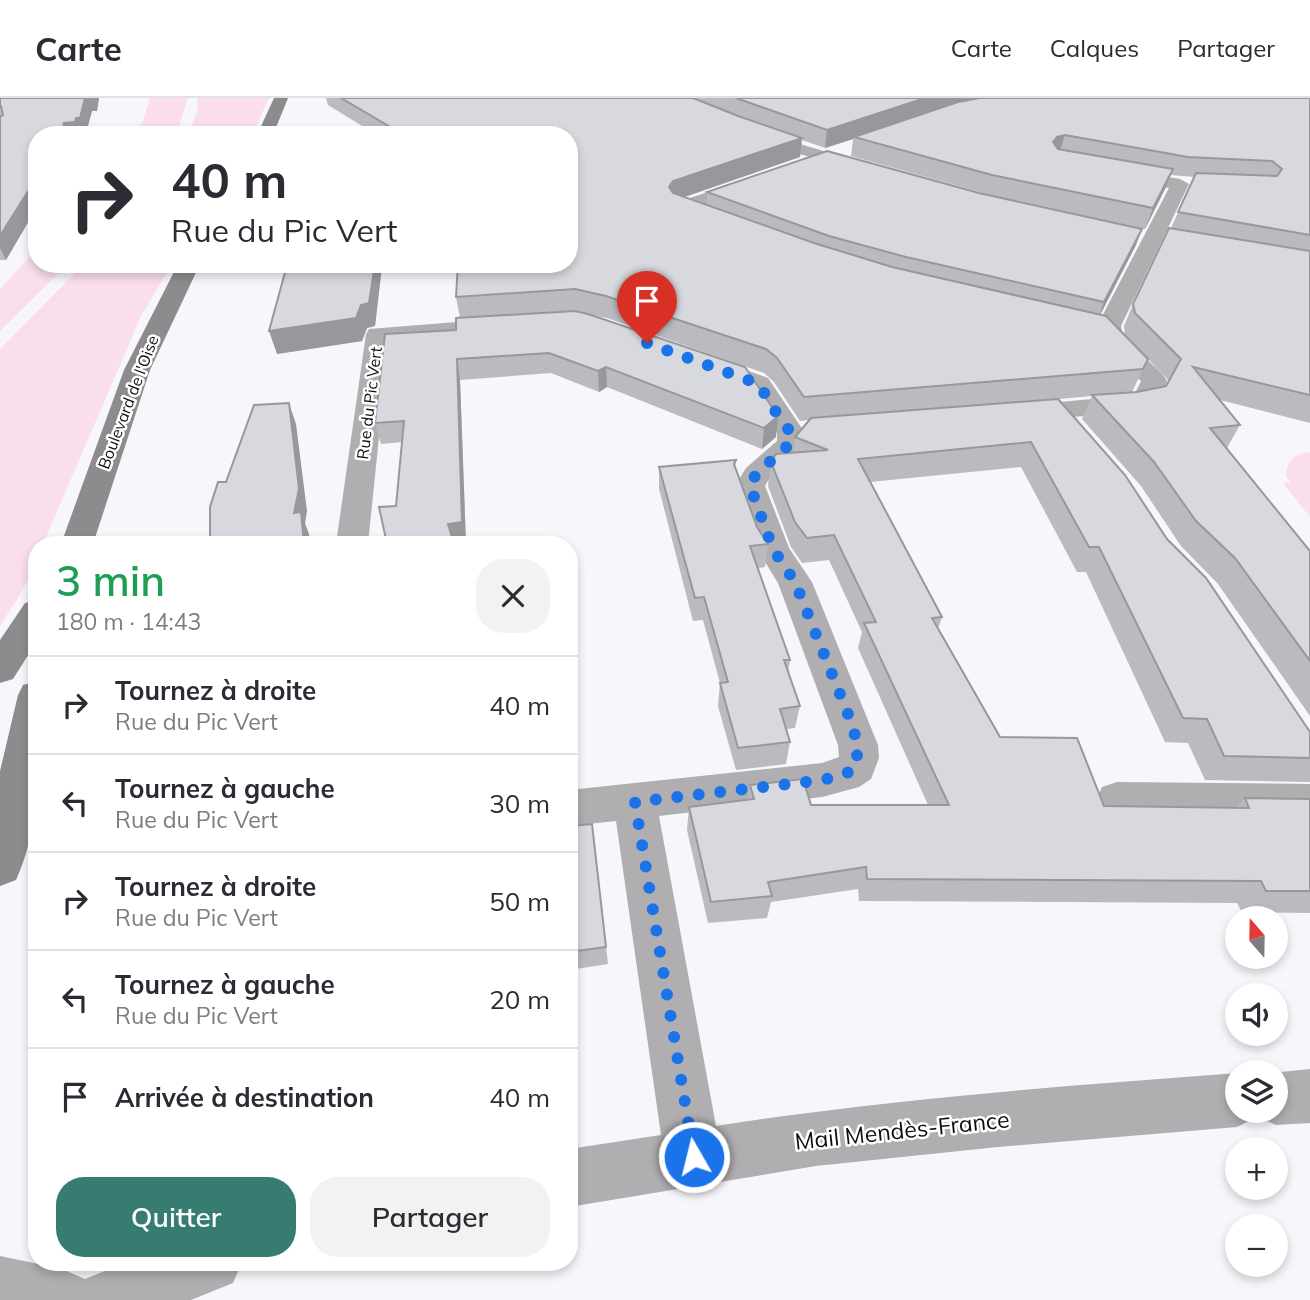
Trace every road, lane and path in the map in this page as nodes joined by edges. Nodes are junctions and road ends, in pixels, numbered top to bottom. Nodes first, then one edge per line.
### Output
1 (281, 98) edge
2 (666, 98) edge
3 (269, 126) edge
4 (857, 146) edge
5 (824, 158) junction
6 (792, 169) edge
7 (1102, 171) edge
8 (878, 174) edge
9 (767, 178) edge
10 (717, 221) edge
11 (1128, 233) edge
12 (1161, 239) junction
13 (185, 273) edge
14 (525, 323) edge
15 (1083, 326) edge
16 (1110, 332) junction
17 (672, 352) edge
18 (1057, 411) junction
19 (993, 416) edge
20 (1084, 442) edge
21 (80, 536) edge
22 (353, 536) edge
23 (28, 626) edge
24 (0, 669) edge
25 (28, 737) edge
26 (1118, 800) dead end
27 (635, 802) junction
28 (1310, 802) edge
29 (578, 807) edge
30 (0, 866) edge
31 (1310, 1096) edge
32 (1288, 1097) edge
33 (1225, 1101) edge
34 (694, 1157) junction
35 (578, 1176) edge
36 (183, 1271) edge
37 (0, 1287) edge
38 (93, 1299) edge

1 - 3 main road
2 - 5 street
4 - 5 street
5 - 6 street
5 - 8 street
7 - 12 street
9 - 10 street
11 - 12 street
12 - 16 street
13 - 21 main road, Boulevard de l'Oise
14 - 22 street, Rue du Pic Vert
15 - 16 street
16 - 18 street
17 - 27 street
18 - 19 street
18 - 20 street
23 - 24 main road
25 - 30 main road
26 - 28 street
27 - 29 street
27 - 34 street
31 - 32 street
33 - 34 street, Mail Mendès-France
34 - 35 street, Mail Mendès-France
36 - 38 street
37 - 38 street

